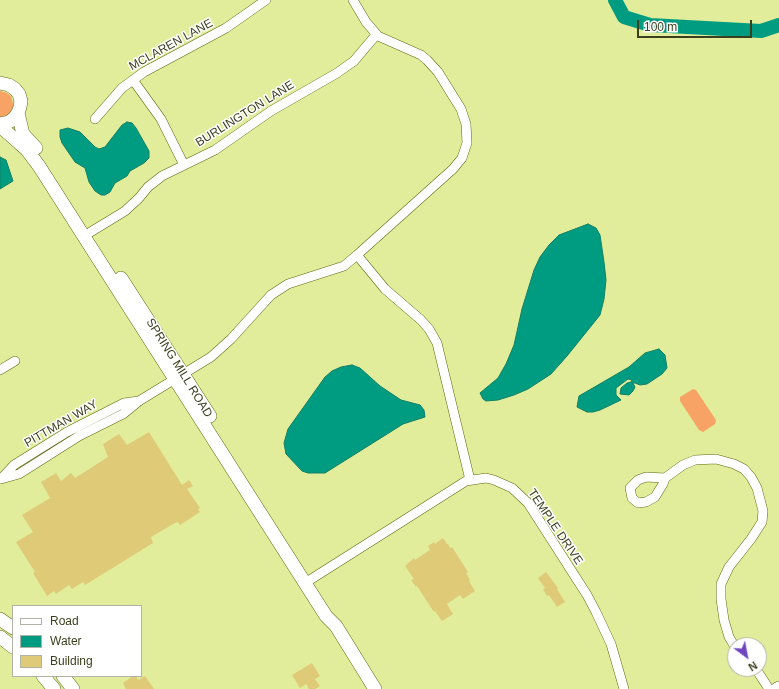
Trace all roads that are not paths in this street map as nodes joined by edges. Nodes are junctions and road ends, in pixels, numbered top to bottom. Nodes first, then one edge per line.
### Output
1 (266, 0) edge
2 (353, 0) edge
3 (376, 35) junction
4 (133, 80) junction
5 (1, 82) edge
6 (18, 114) junction
7 (95, 119) dead end
8 (0, 125) edge
9 (184, 165) junction
10 (88, 234) junction
11 (357, 256) junction
12 (15, 360) dead end
13 (0, 370) edge
14 (179, 377) junction
15 (665, 478) dead end
16 (1, 480) edge
17 (470, 480) junction
18 (309, 581) junction
19 (0, 619) edge
20 (12, 627) edge
21 (0, 637) edge
22 (729, 637) edge
23 (12, 646) edge
24 (44, 677) edge
25 (64, 677) edge
26 (761, 677) edge
27 (54, 689) edge
28 (73, 689) edge
29 (375, 689) edge
30 (624, 689) edge
31 (769, 689) edge

1 - 4 street, MCLAREN LANE
2 - 3 street
3 - 9 street, BURLINGTON LANE
3 - 11 street, PITTMAN WAY
4 - 7 street, MCLAREN LANE
4 - 9 street
5 - 6 street, SPRING MILL ROAD
6 - 8 street
6 - 10 street, SPRING MILL ROAD
8 - 10 street, SPRING MILL ROAD
9 - 10 street, BURLINGTON LANE
10 - 14 street, SPRING MILL ROAD
11 - 14 street, PITTMAN WAY
11 - 17 street
12 - 13 street
14 - 16 street, PITTMAN WAY
14 - 18 street, SPRING MILL ROAD
15 - 22 street
17 - 18 street, TEMPLE DRIVE
17 - 30 street, TEMPLE DRIVE
18 - 29 street, SPRING MILL ROAD
19 - 20 street
21 - 23 street
24 - 27 street
25 - 28 street
26 - 31 street

